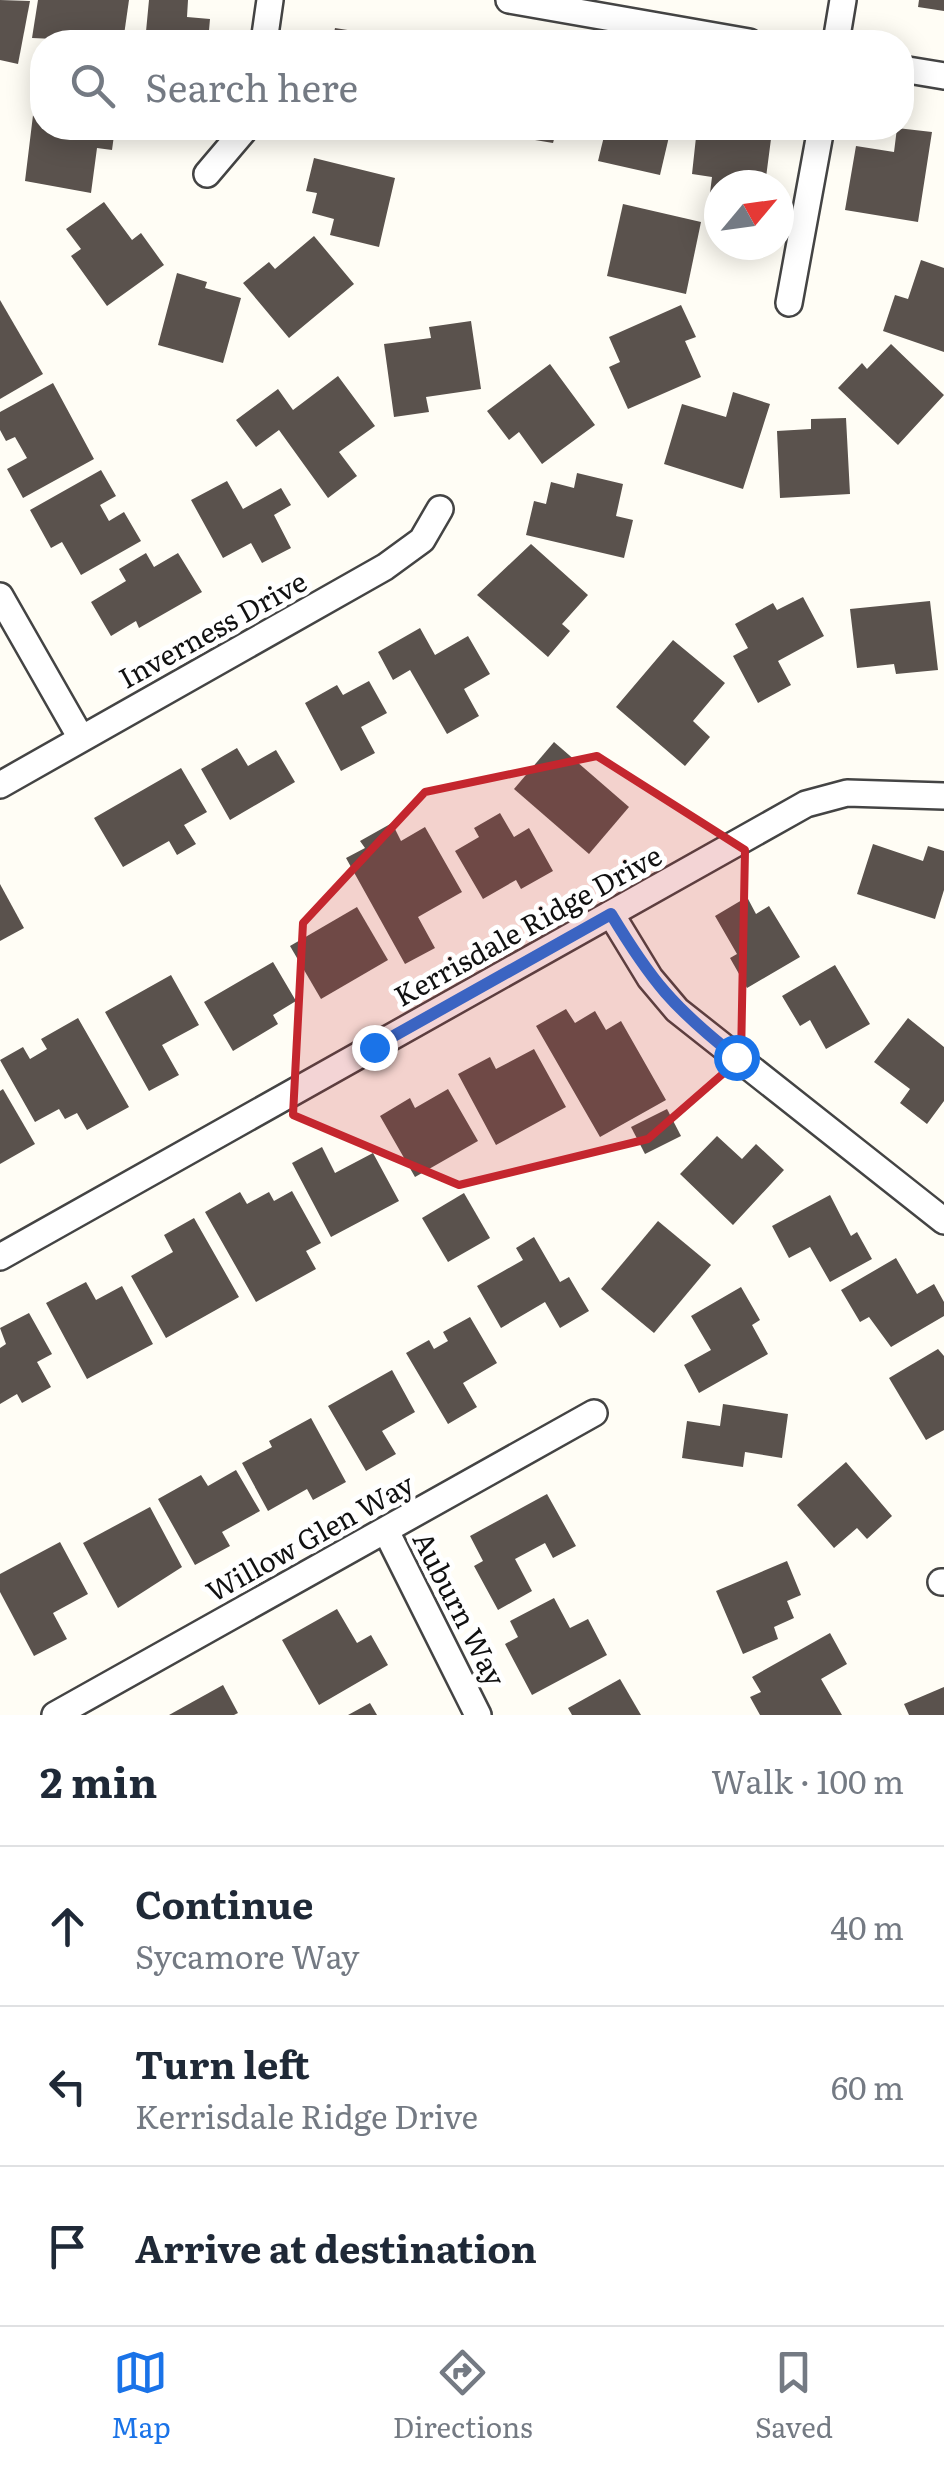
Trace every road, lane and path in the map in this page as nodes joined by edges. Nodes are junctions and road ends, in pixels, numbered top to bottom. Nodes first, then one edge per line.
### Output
1 (270, 0) edge
2 (509, 0) edge
3 (844, 0) edge
4 (266, 30) edge
5 (681, 30) edge
6 (838, 30) edge
7 (914, 71) edge
8 (944, 76) edge
9 (236, 140) edge
10 (819, 140) edge
11 (207, 174) dead end
12 (789, 302) dead end
13 (440, 509) dead end
14 (0, 596) edge
15 (82, 738) junction
16 (0, 785) edge
17 (944, 796) edge
18 (611, 914) junction
19 (944, 1221) edge
20 (0, 1257) edge
21 (594, 1412) dead end
22 (386, 1530) junction
23 (61, 1714) edge
24 (478, 1715) edge

1 - 4 street
2 - 5 street
3 - 6 street
7 - 8 street
9 - 11 street
10 - 12 street
13 - 15 street, Inverness Drive
14 - 15 street
15 - 16 street, Inverness Drive
17 - 18 street, Kerrisdale Ridge Drive
18 - 19 street
18 - 20 street, Kerrisdale Ridge Drive
21 - 22 street, Willow Glen Way
22 - 23 street, Willow Glen Way
22 - 24 street, Auburn Way

